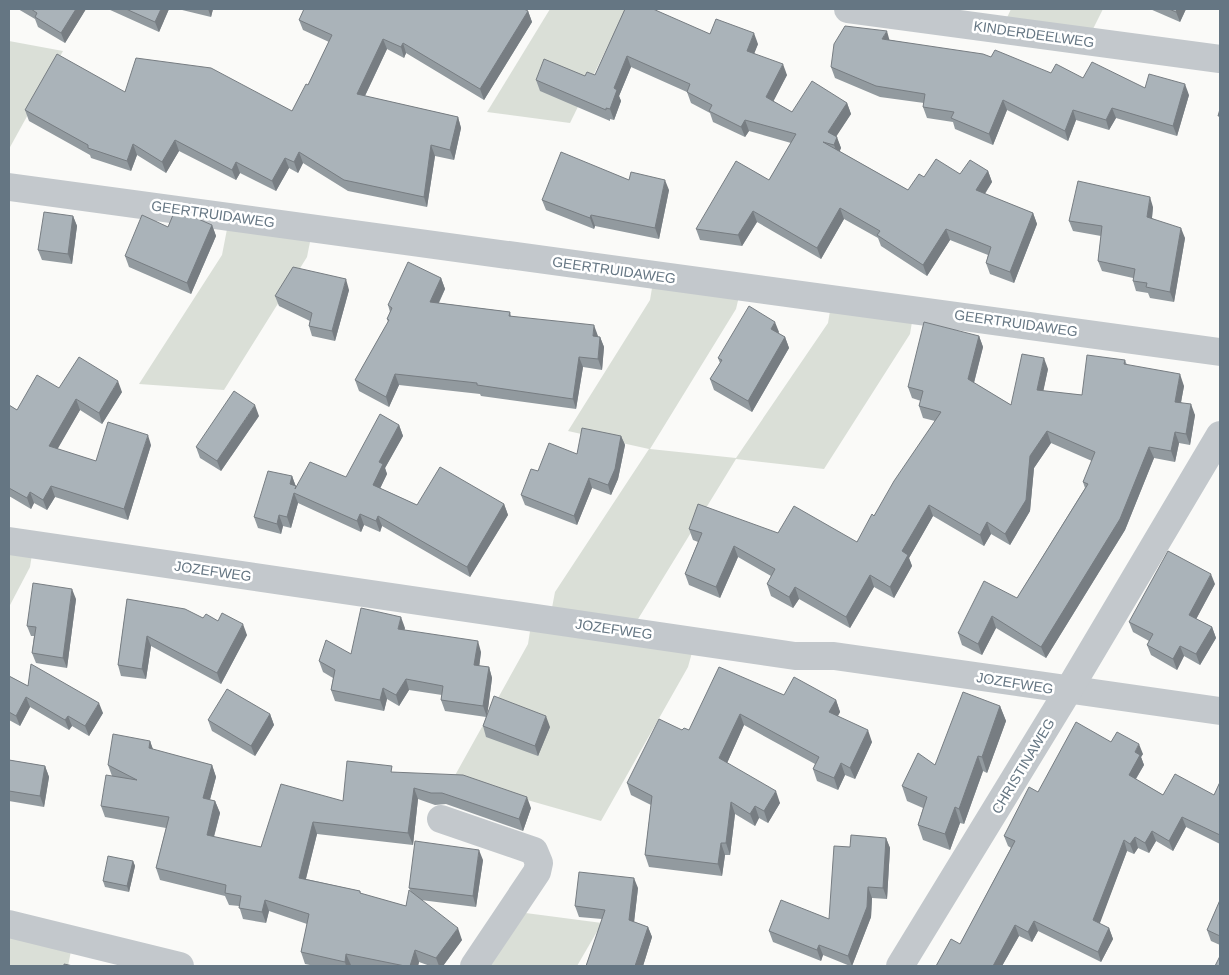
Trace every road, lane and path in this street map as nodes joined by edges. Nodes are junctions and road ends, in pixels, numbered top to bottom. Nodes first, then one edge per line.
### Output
1 (848, 9) edge
2 (1220, 59) edge
3 (9, 187) edge
4 (1220, 352) edge
5 (1220, 435) edge
6 (9, 542) edge
7 (1068, 691) junction
8 (1220, 711) edge
9 (441, 819) dead end
10 (9, 924) edge
11 (180, 966) edge
12 (474, 966) edge
13 (900, 966) edge

1 - 2 street, KINDERDEELWEG
3 - 4 street, GEERTRUIDAWEG
5 - 7 street, CHRISTINAWEG
6 - 7 street, JOZEFWEG
7 - 8 street, JOZEFWEG
7 - 13 street, CHRISTINAWEG
9 - 12 street
10 - 11 street

